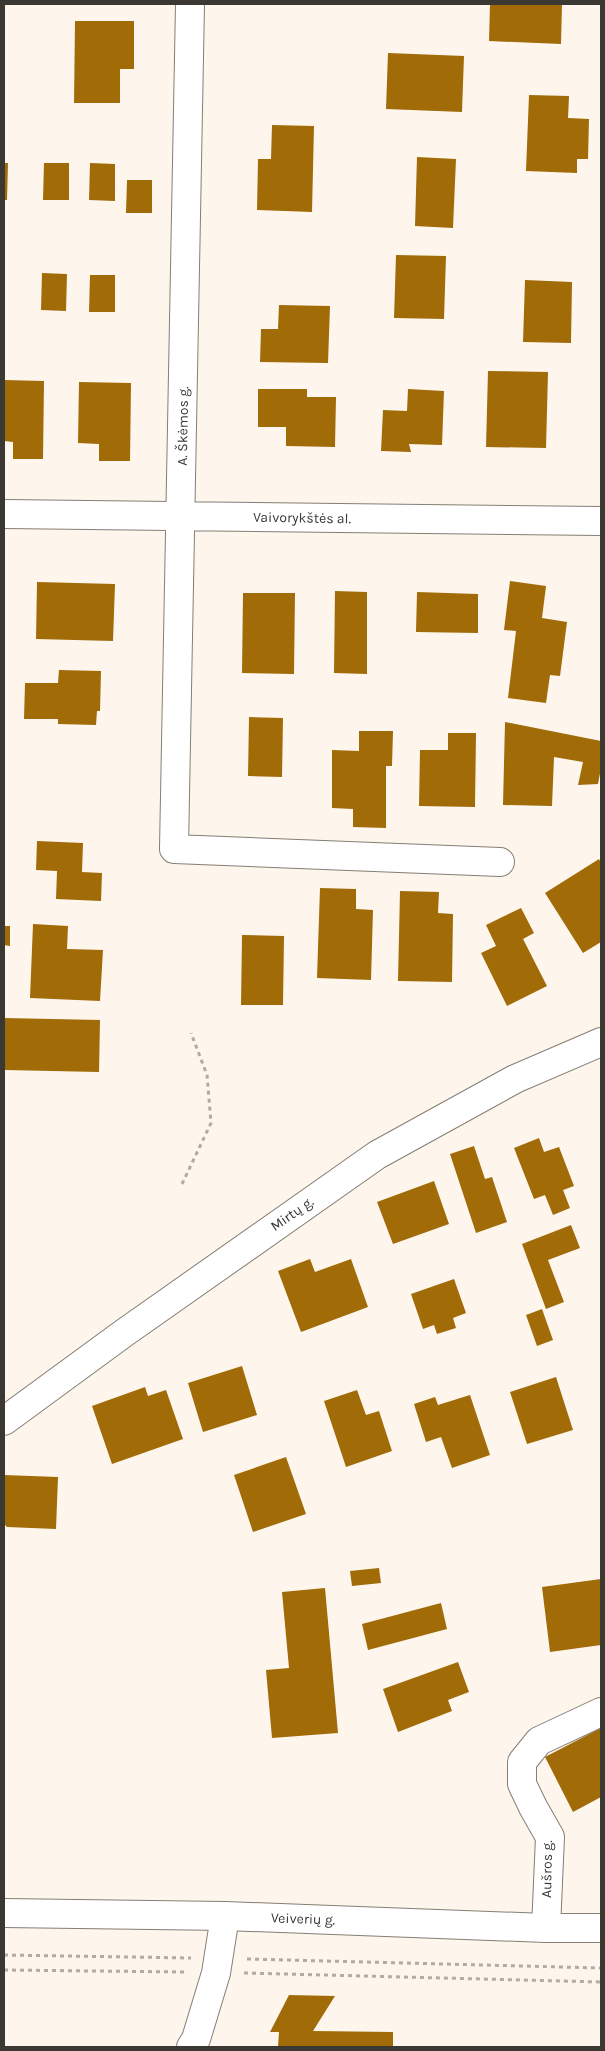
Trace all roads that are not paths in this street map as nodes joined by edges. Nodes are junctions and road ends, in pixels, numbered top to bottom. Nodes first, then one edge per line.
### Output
1 (190, 4) edge
2 (4, 514) edge
3 (181, 517) junction
4 (601, 521) edge
5 (500, 862) dead end
6 (601, 1042) edge
7 (4, 1421) edge
8 (601, 1712) edge
9 (4, 1913) edge
10 (225, 1916) junction
11 (546, 1928) junction
12 (601, 1928) edge
13 (192, 2047) edge

1 - 3 street, A. Škėmos g.
2 - 3 street, Vaivorykštės al.
3 - 4 street, Vaivorykštės al.
3 - 5 street, A. Škėmos g.
6 - 7 street, Mirtų g.
8 - 11 street, Aušros g.
9 - 10 street, Veiverių g.
10 - 11 street, Veiverių g.
10 - 13 street
11 - 12 street, Veiverių g.

